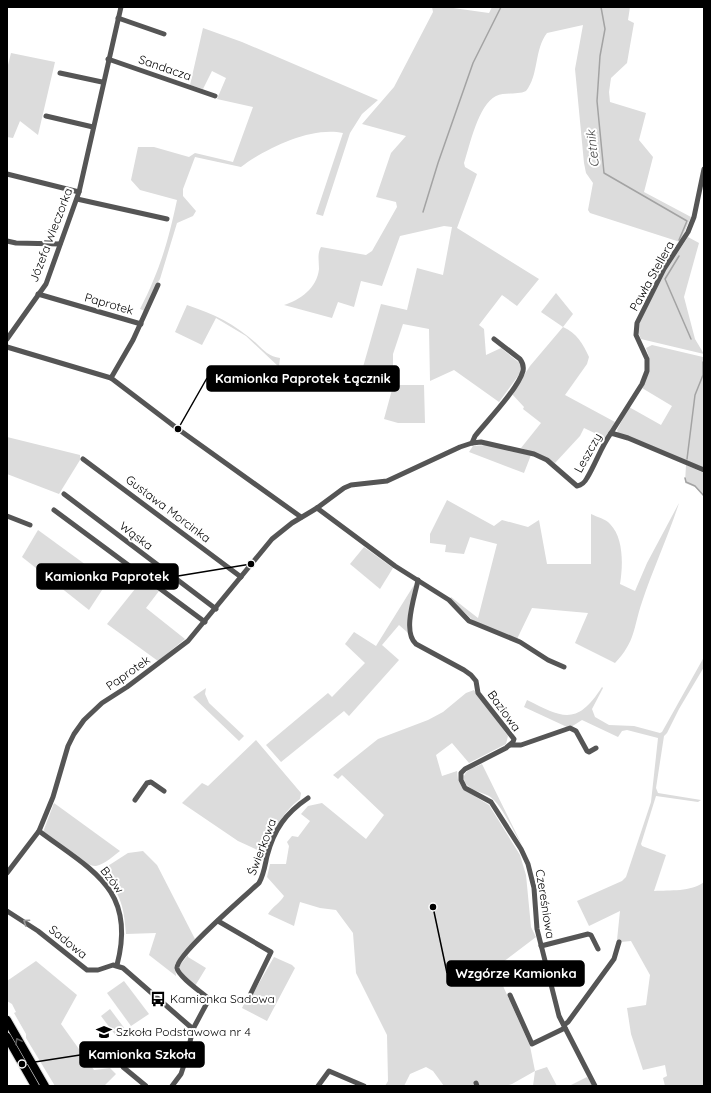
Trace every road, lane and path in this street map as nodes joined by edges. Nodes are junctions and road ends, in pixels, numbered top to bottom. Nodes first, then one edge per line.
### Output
1 (121, 7) edge
2 (118, 18) junction
3 (164, 34) dead end
4 (108, 59) junction
5 (60, 73) dead end
6 (102, 82) junction
7 (215, 96) dead end
8 (46, 116) dead end
9 (93, 127) junction
10 (704, 169) edge
11 (7, 174) edge
12 (79, 192) junction
13 (77, 199) junction
14 (167, 220) dead end
15 (7, 241) edge
16 (60, 244) junction
17 (158, 285) dead end
18 (38, 294) junction
19 (141, 324) junction
20 (7, 339) edge
21 (494, 340) dead end
22 (7, 347) edge
23 (111, 378) junction
24 (611, 433) junction
25 (472, 443) junction
26 (83, 458) dead end
27 (704, 470) edge
28 (344, 488) joint
29 (64, 494) dead end
30 (317, 508) junction
31 (54, 510) dead end
32 (7, 516) edge
33 (301, 517) junction
34 (30, 525) dead end
35 (241, 577) junction
36 (418, 580) junction
37 (216, 609) junction
38 (205, 622) junction
39 (564, 667) dead end
40 (510, 745) junction
41 (596, 748) dead end
42 (465, 788) joint
43 (164, 791) dead end
44 (308, 798) dead end
45 (136, 800) dead end
46 (39, 831) junction
47 (7, 873) edge
48 (7, 911) edge
49 (218, 921) junction
50 (619, 942) dead end
51 (541, 946) junction
52 (598, 949) dead end
53 (117, 966) junction
54 (251, 993) dead end
55 (510, 995) dead end
56 (7, 1020) edge
57 (564, 1027) junction
58 (193, 1029) junction
59 (7, 1037) edge
60 (123, 1066) dead end
61 (35, 1086) edge
62 (45, 1086) edge
63 (146, 1086) edge
64 (172, 1086) edge
65 (318, 1086) edge
66 (364, 1086) edge
67 (595, 1086) edge

1 - 2 street
2 - 3 street
2 - 4 street
4 - 6 street
4 - 7 street, Sandacza
5 - 6 street
6 - 9 street
8 - 9 street
9 - 12 street, Józefa Wieczorka
10 - 24 street, Pawła Stellera
11 - 12 street
12 - 13 street, Józefa Wieczorka
13 - 14 street
13 - 16 street, Józefa Wieczorka
15 - 16 street
16 - 18 street, Józefa Wieczorka
17 - 19 street
18 - 19 street, Paprotek
18 - 20 street, Józefa Wieczorka
19 - 23 street, Paprotek
21 - 25 street
22 - 23 street
23 - 33 street
24 - 25 street, Leszczy
24 - 27 street, Leszczy
25 - 28 street, Leszczy
26 - 35 street, Gustawa Morcinka
28 - 30 street, Paprotek
29 - 37 street, Wąska
30 - 33 street, Paprotek
30 - 36 street
31 - 38 street
32 - 34 street
33 - 35 street, Paprotek
35 - 37 street, Paprotek
36 - 39 street
36 - 40 street, Baziowa
37 - 38 street, Paprotek
38 - 46 street, Paprotek
40 - 41 street
40 - 42 street, Baziowa
42 - 51 street, Czereśniowa
43 - 45 street
44 - 49 street, Świerkowa
46 - 47 street, Paprotek
46 - 53 street, Bzów
53 -> 48 street, Sadowa
49 - 54 street
49 - 58 street, Świerkowa
50 - 57 street
51 - 52 street
51 - 57 street, Czereśniowa
53 - 58 street
55 - 57 street
62 -> 56 main road
57 - 67 street, Czereśniowa
58 - 64 street, Świerkowa
59 - 61 main road
60 - 63 street
65 - 66 street

